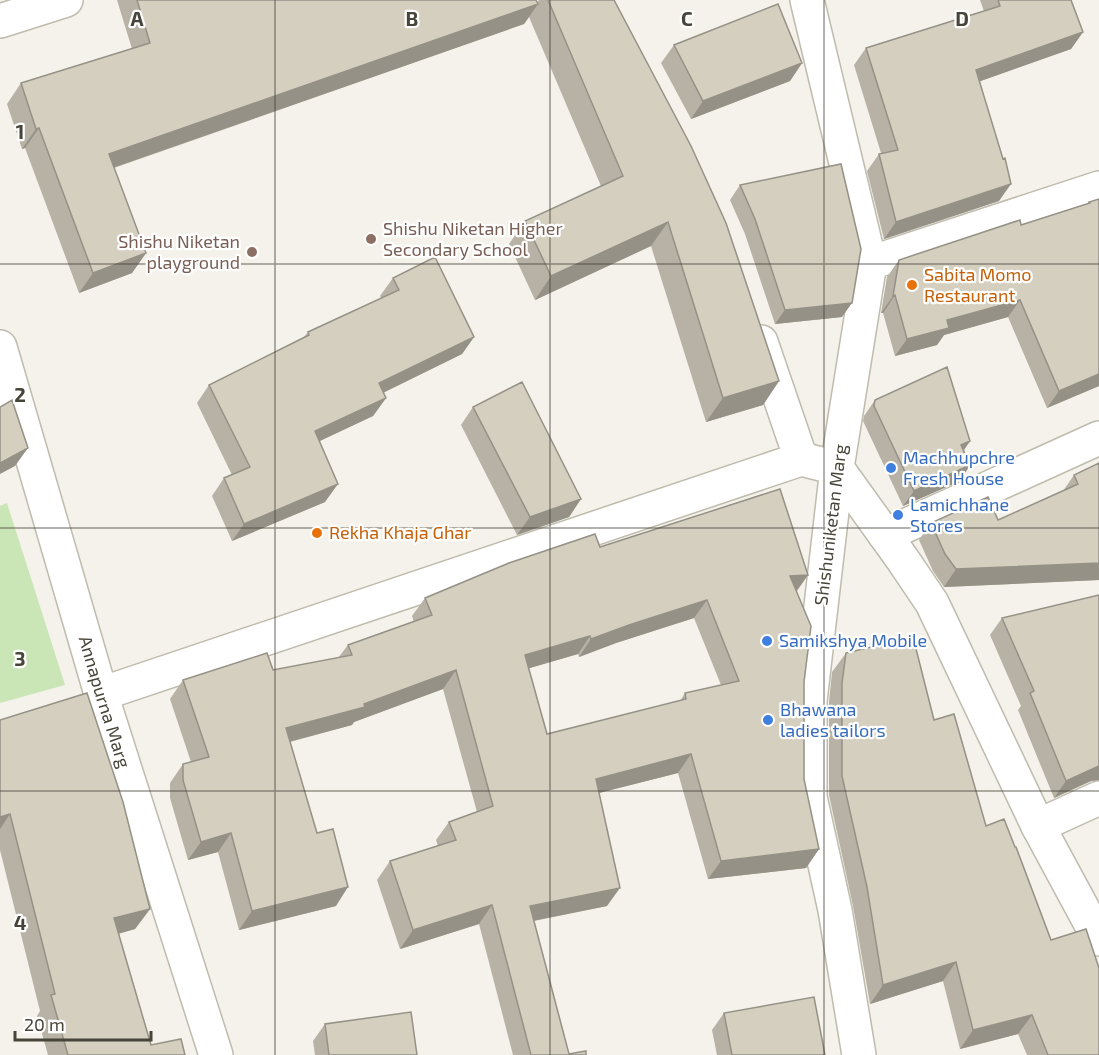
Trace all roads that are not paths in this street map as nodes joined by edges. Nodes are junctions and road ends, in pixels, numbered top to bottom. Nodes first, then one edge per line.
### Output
1 (66, 0) edge
2 (807, 0) edge
3 (0, 21) edge
4 (1099, 188) edge
5 (870, 263) junction
6 (753, 316) edge
7 (0, 347) edge
8 (1099, 438) edge
9 (801, 459) junction
10 (837, 468) junction
11 (885, 535) junction
12 (101, 693) junction
13 (1099, 798) edge
14 (1038, 826) junction
15 (1099, 939) edge
16 (216, 1055) edge
17 (859, 1055) edge

1 - 3 street
2 - 5 street, Shishuniketan Marg
4 - 5 street
5 - 10 street, Shishuniketan Marg
6 - 9 street
7 - 12 street, Annapurna Marg
8 - 11 street
9 - 10 street
9 - 12 street
10 - 11 street
10 - 17 street, Shishuniketan Marg
11 - 14 street
12 - 16 street, Annapurna Marg
13 - 14 street
14 - 15 street

